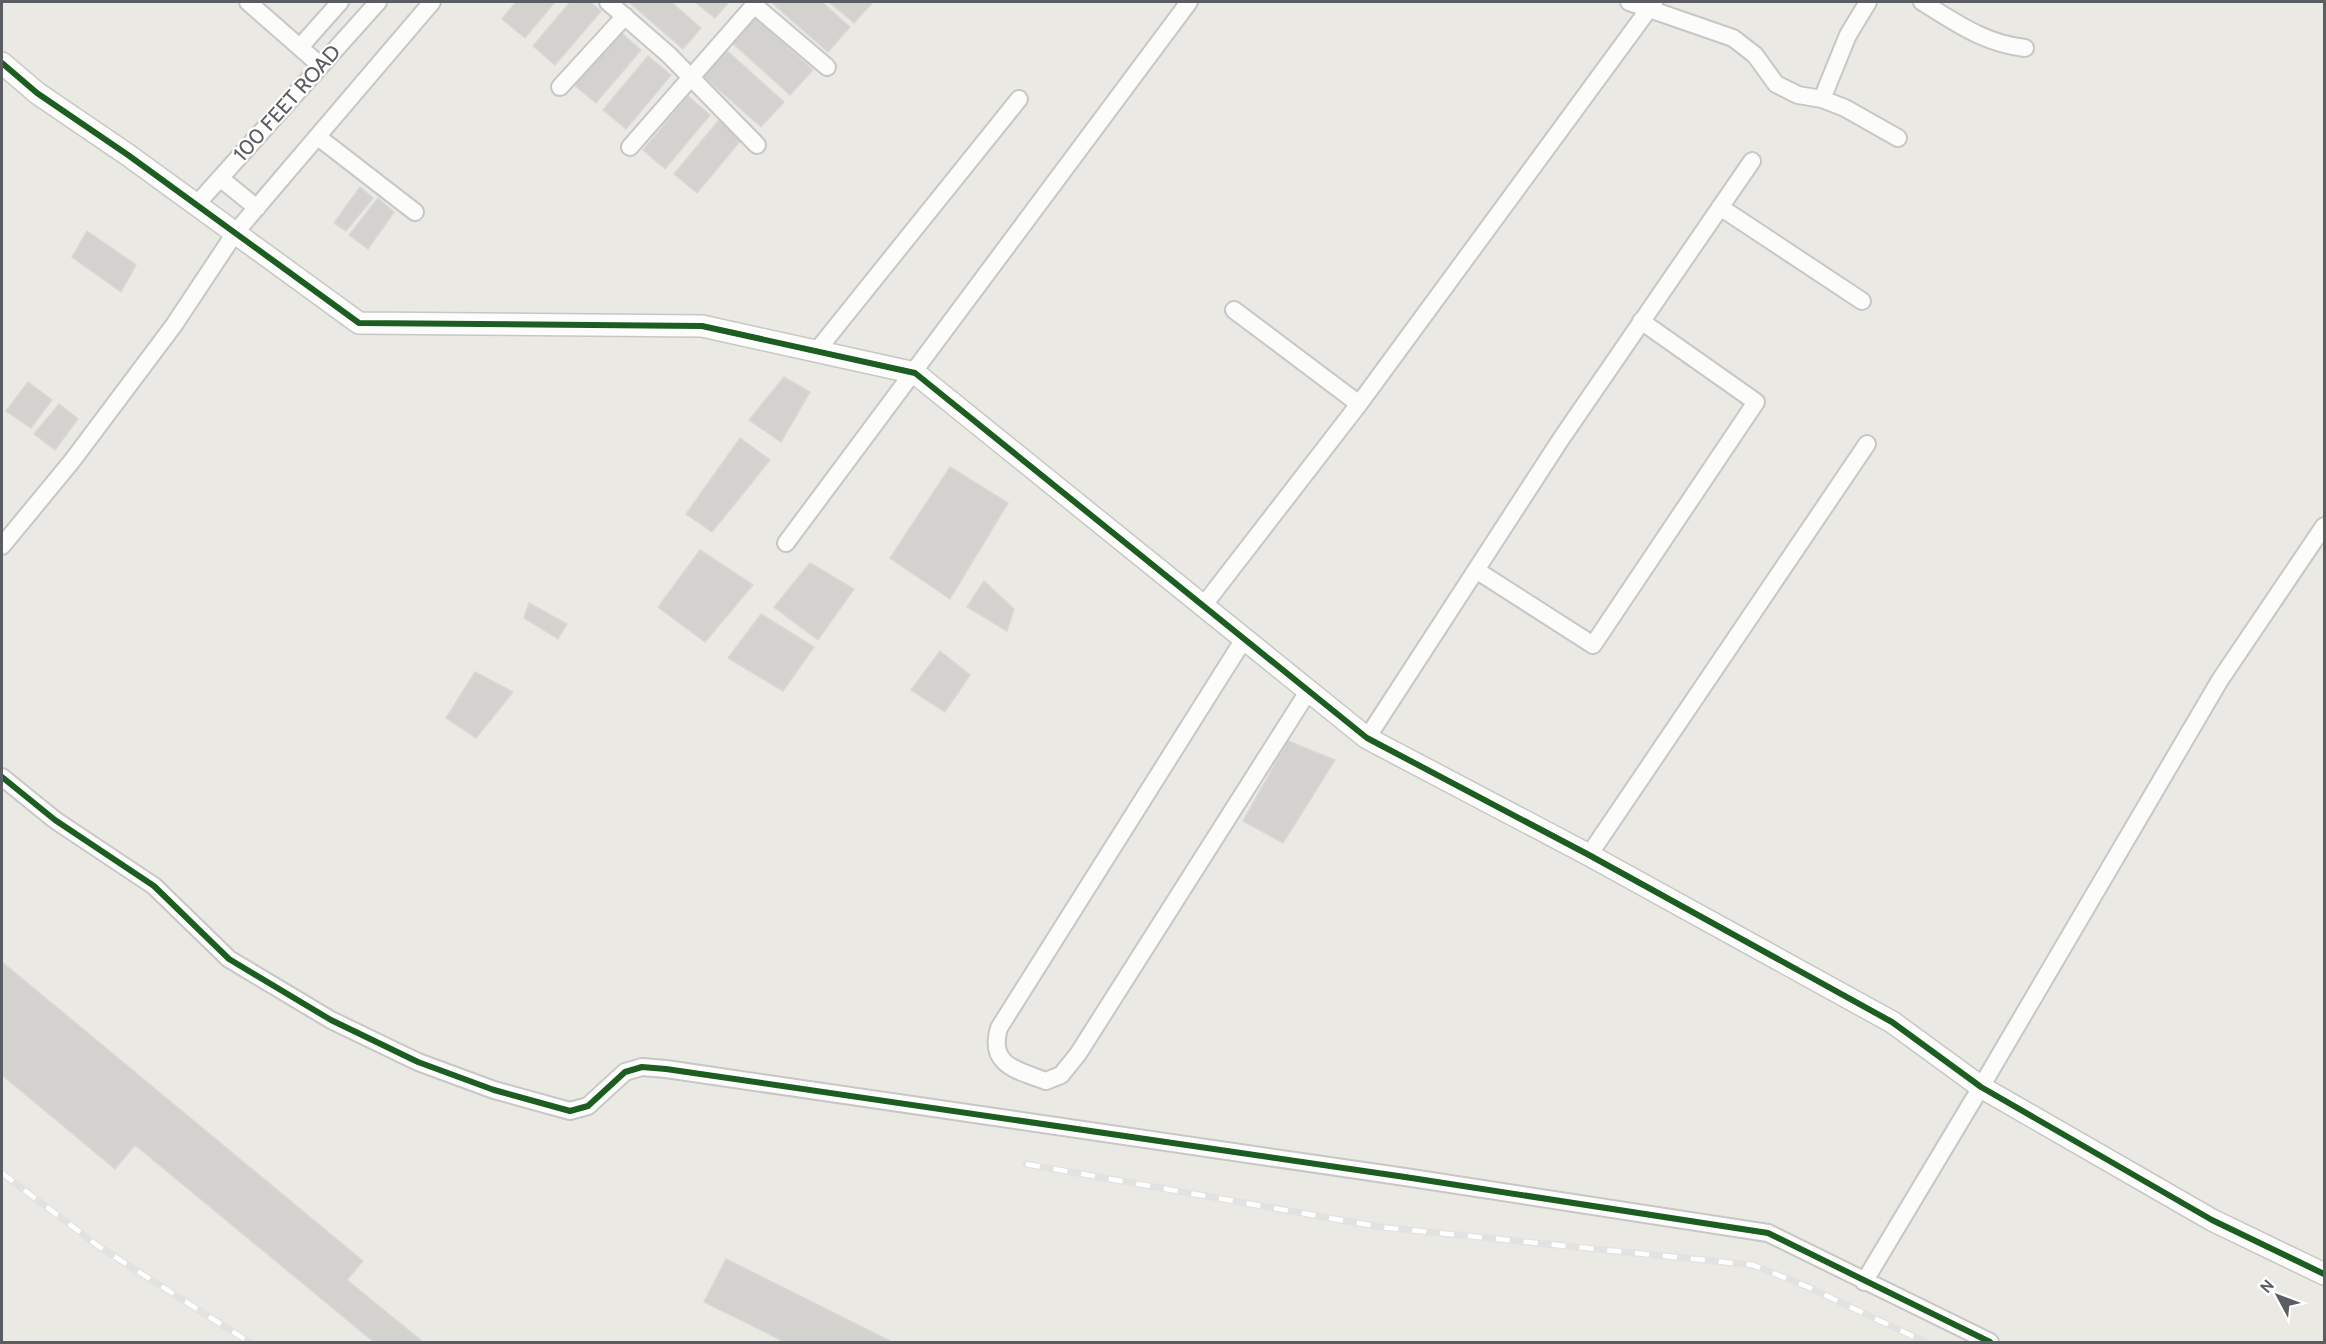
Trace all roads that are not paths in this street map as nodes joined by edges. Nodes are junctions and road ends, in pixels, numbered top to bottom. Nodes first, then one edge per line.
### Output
1 (248, 2) edge
2 (340, 2) edge
3 (378, 2) edge
4 (432, 2) edge
5 (608, 2) edge
6 (1189, 2) edge
7 (1629, 2) edge
8 (1868, 2) edge
9 (1922, 2) edge
10 (756, 3) edge
11 (1651, 6) edge
12 (625, 16) junction
13 (300, 47) junction
14 (2025, 48) dead end
15 (2, 63) edge
16 (321, 66) junction
17 (827, 67) dead end
18 (690, 77) junction
19 (560, 87) dead end
20 (1019, 99) dead end
21 (1822, 99) junction
22 (318, 137) junction
23 (1898, 138) dead end
24 (757, 145) dead end
25 (630, 147) dead end
26 (1752, 161) dead end
27 (220, 178) junction
28 (196, 205) junction
29 (1720, 207) junction
30 (257, 208) junction
31 (415, 212) dead end
32 (235, 233) junction
33 (1862, 301) dead end
34 (1234, 310) dead end
35 (1641, 321) junction
36 (815, 353) junction
37 (915, 373) junction
38 (1359, 404) junction
39 (1867, 444) dead end
40 (2325, 526) edge
41 (786, 543) dead end
42 (2, 546) edge
43 (1476, 570) junction
44 (1203, 606) junction
45 (1244, 639) junction
46 (1309, 690) junction
47 (1367, 738) junction
48 (2, 777) edge
49 (1589, 855) junction
50 (1982, 1087) junction
51 (2325, 1274) edge
52 (1864, 1282) junction
53 (1990, 1342) edge

1 - 13 street
2 - 13 street
3 - 16 street, 100 FEET ROAD
4 - 22 street
5 - 12 street
6 - 37 street
7 - 11 street
8 - 21 street
9 - 14 street
10 - 17 street
10 - 18 street
11 - 21 street
11 - 38 street
12 - 18 street
12 - 19 street
13 - 16 street
15 - 28 street
16 - 27 street, 100 FEET ROAD
18 - 24 street
18 - 25 street
20 - 36 street
21 - 23 street
22 - 30 street
22 - 31 street
26 - 29 street
27 - 28 street, 100 FEET ROAD
27 - 30 street
28 - 32 street
29 - 33 street
29 - 35 street
30 - 32 street
32 - 36 street
32 - 42 street
34 - 38 street
35 - 43 street
35 - 43 street
36 - 37 street
37 - 41 street
37 - 44 street
38 - 44 street
39 - 49 street
40 - 50 street
43 - 47 street
44 - 45 street
45 - 46 street
45 - 46 street
46 - 47 street
47 - 49 street
48 - 52 street
49 - 50 street
50 - 51 street
50 - 52 street
52 - 53 street

